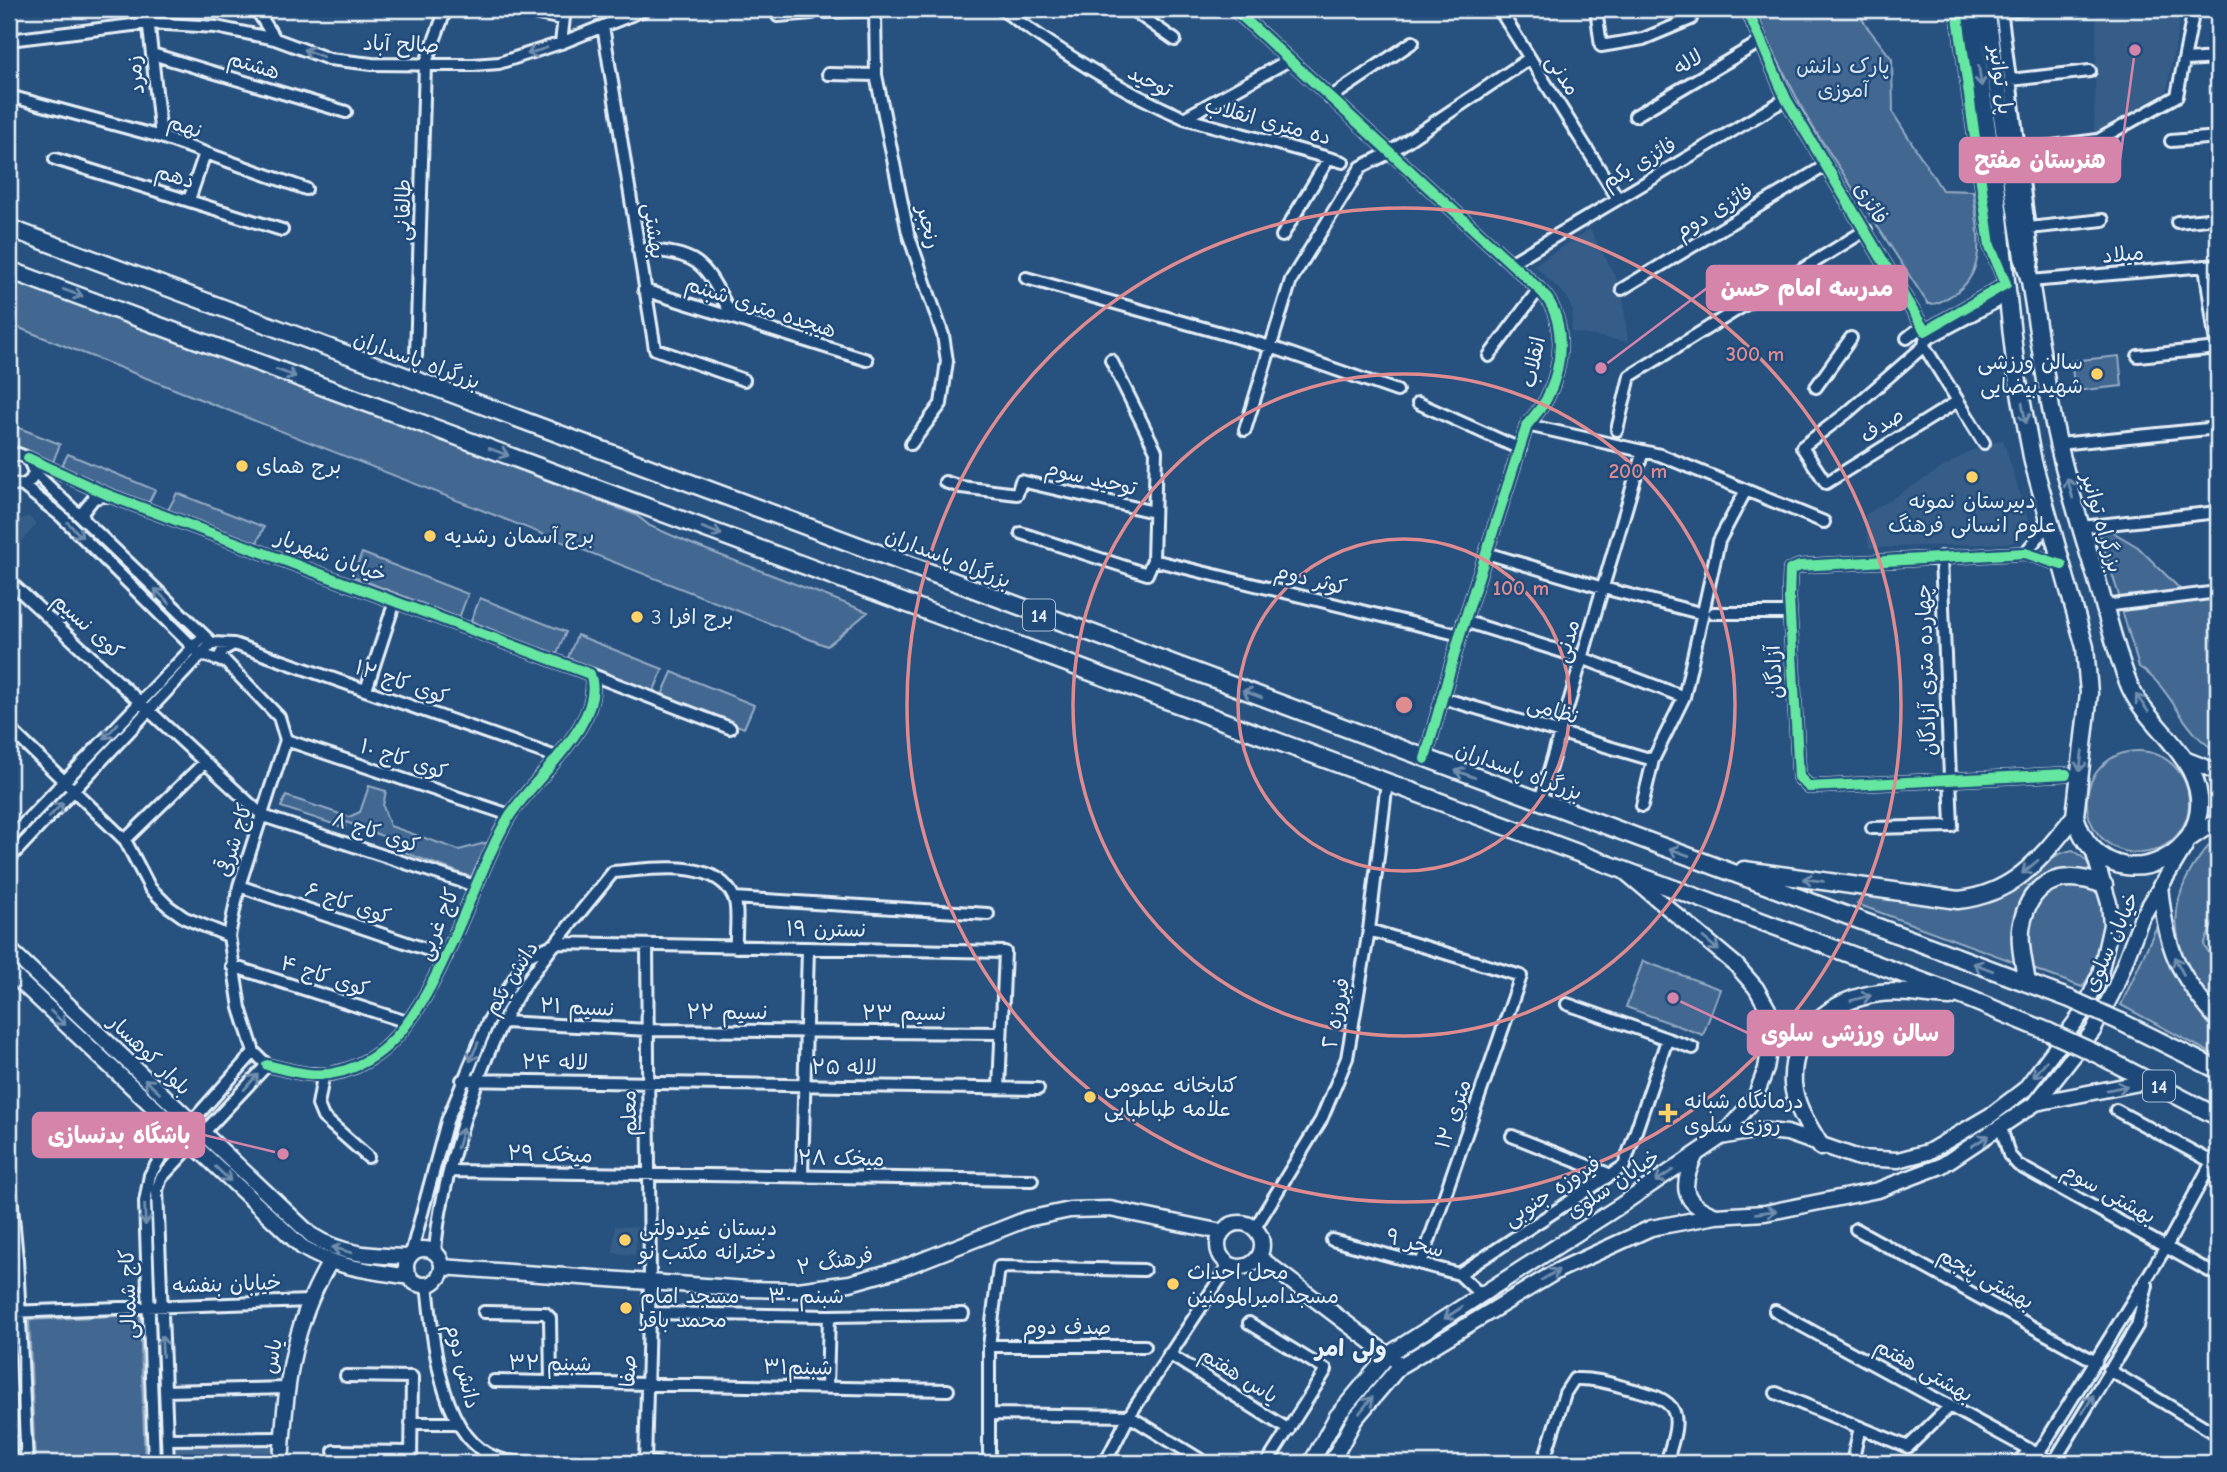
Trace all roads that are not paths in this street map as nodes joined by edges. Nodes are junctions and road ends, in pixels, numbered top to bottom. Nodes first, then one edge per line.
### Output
1 (147, 9) edge
2 (256, 9) edge
3 (446, 9) edge
4 (646, 9) edge
5 (875, 9) edge
6 (1001, 9) edge
7 (1131, 9) edge
8 (1234, 9) edge
9 (1499, 9) edge
10 (1596, 9) edge
11 (1747, 9) edge
12 (1957, 9) edge
13 (1970, 9) edge
14 (2026, 9) edge
15 (2194, 9) edge
16 (1996, 10) edge
17 (523, 12) dead end
18 (826, 12) dead end
19 (812, 13) dead end
20 (564, 14) edge
21 (778, 16) dead end
22 (1691, 19) dead end
23 (149, 23) junction
24 (603, 26) junction
25 (275, 39) junction
26 (9, 40) edge
27 (1175, 40) dead end
28 (1760, 42) junction
29 (561, 43) junction
30 (1413, 43) dead end
31 (152, 54) junction
32 (1530, 58) junction
33 (2218, 58) edge
34 (1289, 60) junction
35 (2185, 60) junction
36 (425, 65) junction
37 (2090, 71) dead end
38 (828, 74) dead end
39 (876, 75) junction
40 (2010, 80) junction
41 (9, 96) edge
42 (1330, 98) junction
43 (1786, 99) junction
44 (346, 112) dead end
45 (1635, 116) dead end
46 (1184, 118) junction
47 (162, 137) junction
48 (2218, 137) edge
49 (2171, 141) dead end
50 (2020, 150) junction
51 (205, 153) junction
52 (1389, 153) junction
53 (1329, 158) junction
54 (55, 159) dead end
55 (1343, 162) dead end
56 (1825, 166) junction
57 (306, 189) dead end
58 (1617, 197) junction
59 (2005, 198) junction
60 (189, 200) junction
61 (2218, 218) edge
62 (2103, 220) dead end
63 (2177, 222) dead end
64 (9, 228) edge
65 (2029, 228) junction
66 (282, 230) dead end
67 (1866, 230) junction
68 (1282, 236) dead end
69 (638, 249) junction
70 (1512, 262) junction
71 (2218, 265) edge
72 (2205, 266) junction
73 (9, 270) edge
74 (1026, 278) dead end
75 (2030, 281) junction
76 (1539, 289) junction
77 (1622, 289) dead end
78 (644, 290) junction
79 (2006, 290) junction
80 (733, 318) junction
81 (1924, 336) junction
82 (1851, 338) dead end
83 (1907, 338) dead end
84 (1271, 347) junction
85 (2218, 352) edge
86 (416, 356) dead end
87 (1489, 356) dead end
88 (2138, 356) dead end
89 (867, 360) dead end
90 (1111, 360) dead end
91 (744, 380) dead end
92 (1816, 387) dead end
93 (1397, 391) dead end
94 (1958, 401) junction
95 (1418, 403) dead end
96 (1527, 425) junction
97 (2218, 428) edge
98 (1245, 430) dead end
99 (1617, 430) dead end
100 (1984, 443) dead end
101 (911, 444) dead end
102 (2059, 444) junction
103 (9, 447) edge
104 (1520, 449) junction
105 (1643, 451) junction
106 (18, 457) edge
107 (34, 472) junction
108 (946, 482) dead end
109 (9, 483) edge
110 (22, 486) junction
111 (1746, 490) junction
112 (108, 495) junction
113 (9, 496) edge
114 (1154, 512) junction
115 (2218, 512) edge
116 (2048, 516) junction
117 (85, 522) junction
118 (1824, 522) dead end
119 (2081, 527) junction
120 (1021, 533) dead end
121 (1486, 553) junction
122 (2025, 553) junction
123 (1941, 557) junction
124 (1153, 560) junction
125 (2062, 565) junction
126 (9, 581) edge
127 (1603, 588) junction
128 (2218, 592) edge
129 (395, 600) junction
130 (2104, 606) junction
131 (1700, 613) junction
132 (1714, 613) dead end
133 (1790, 613) junction
134 (1464, 621) junction
135 (1460, 635) junction
136 (208, 640) junction
137 (2115, 643) junction
138 (234, 644) junction
139 (2085, 647) junction
140 (196, 650) junction
141 (1582, 657) junction
142 (225, 662) junction
143 (590, 674) junction
144 (366, 690) junction
145 (1684, 697) junction
146 (1442, 698) junction
147 (145, 703) junction
148 (9, 727) edge
149 (730, 728) dead end
150 (1561, 732) junction
151 (286, 740) junction
152 (556, 757) junction
153 (2182, 758) junction
154 (1425, 759) junction
155 (1653, 760) junction
156 (204, 763) junction
157 (2218, 772) edge
158 (2066, 775) dead end
159 (64, 780) junction
160 (1950, 780) junction
161 (1387, 782) junction
162 (74, 791) junction
163 (1540, 801) junction
164 (1642, 806) dead end
165 (510, 815) junction
166 (264, 816) junction
167 (2075, 816) junction
168 (2218, 820) edge
169 (1872, 828) dead end
170 (9, 839) edge
171 (125, 840) junction
172 (2186, 844) junction
173 (2093, 850) junction
174 (9, 859) edge
175 (1716, 866) junction
176 (1621, 869) junction
177 (2104, 885) junction
178 (239, 886) junction
179 (475, 886) junction
180 (2160, 886) junction
181 (734, 898) junction
182 (988, 914) dead end
183 (1369, 930) junction
184 (229, 936) junction
185 (557, 943) junction
186 (647, 945) junction
187 (736, 947) junction
188 (808, 948) junction
189 (9, 949) edge
190 (446, 956) junction
191 (232, 965) junction
192 (9, 971) edge
193 (2028, 983) junction
194 (1967, 998) junction
195 (1567, 1004) dead end
196 (2218, 1021) edge
197 (407, 1022) junction
198 (504, 1022) junction
199 (648, 1030) junction
200 (806, 1032) junction
201 (1001, 1033) junction
202 (1667, 1040) junction
203 (1693, 1048) dead end
204 (254, 1052) junction
205 (267, 1065) junction
206 (2218, 1070) edge
207 (323, 1077) junction
208 (461, 1080) junction
209 (480, 1080) junction
210 (2150, 1082) junction
211 (648, 1083) junction
212 (804, 1085) junction
213 (999, 1088) junction
214 (1038, 1089) dead end
215 (2036, 1103) junction
216 (2116, 1110) dead end
217 (2218, 1117) edge
218 (2001, 1127) junction
219 (192, 1135) junction
220 (1512, 1136) dead end
221 (1721, 1137) junction
222 (1821, 1147) junction
223 (1697, 1153) junction
224 (368, 1157) dead end
225 (450, 1171) junction
226 (9, 1174) edge
227 (1611, 1175) junction
228 (649, 1176) junction
229 (802, 1176) junction
230 (1032, 1180) dead end
231 (1716, 1216) junction
232 (1255, 1228) junction
233 (1856, 1229) dead end
234 (1222, 1232) junction
235 (1332, 1240) dead end
236 (2166, 1247) junction
237 (435, 1252) junction
238 (410, 1256) junction
239 (1259, 1257) junction
240 (330, 1262) junction
241 (1420, 1264) junction
242 (1229, 1265) junction
243 (442, 1267) junction
244 (1144, 1270) dead end
245 (1459, 1274) junction
246 (2149, 1275) junction
247 (2218, 1276) edge
248 (410, 1277) junction
249 (650, 1280) junction
250 (426, 1284) junction
251 (1481, 1295) junction
252 (309, 1301) junction
253 (160, 1305) junction
254 (148, 1306) junction
255 (1776, 1311) dead end
256 (15, 1312) edge
257 (484, 1312) dead end
258 (649, 1313) junction
259 (963, 1314) dead end
260 (829, 1316) junction
261 (1250, 1323) dead end
262 (989, 1346) junction
263 (1145, 1346) dead end
264 (1169, 1354) junction
265 (1389, 1354) junction
266 (2096, 1362) junction
267 (1400, 1366) junction
268 (2109, 1370) junction
269 (346, 1376) dead end
270 (494, 1381) dead end
271 (551, 1382) junction
272 (647, 1384) junction
273 (827, 1387) junction
274 (288, 1388) junction
275 (948, 1390) dead end
276 (165, 1391) junction
277 (1776, 1393) dead end
278 (1950, 1406) junction
279 (989, 1414) junction
280 (1129, 1416) junction
281 (411, 1423) junction
282 (457, 1423) junction
283 (1860, 1427) junction
284 (1289, 1430) junction
285 (2218, 1435) edge
286 (283, 1438) junction
287 (9, 1439) edge
288 (167, 1439) junction
289 (334, 1451) dead end
290 (2034, 1452) junction
291 (411, 1458) edge
292 (10, 1463) edge
293 (27, 1463) edge
294 (154, 1463) edge
295 (168, 1463) edge
296 (281, 1463) edge
297 (645, 1463) edge
298 (657, 1463) edge
299 (989, 1463) edge
300 (1105, 1463) edge
301 (1206, 1463) edge
302 (1267, 1463) edge
303 (1311, 1463) edge
304 (1331, 1463) edge
305 (1543, 1463) edge
306 (1665, 1463) edge
307 (1852, 1463) edge
308 (2017, 1463) edge
309 (2054, 1463) edge

1 - 23 street, زمرد
2 - 25 street
3 - 36 street, طالقانی
4 - 24 street, صالح آباد
5 - 18 street
5 - 39 street, رنجبر
6 - 46 street, توحید
7 - 27 street
8 - 34 street, انقلاب
9 - 32 street, مدنی
10 - 22 street
11 - 28 street, فائزی
12 - 79 street
13 -> 59 highway, پل توانیر
14 - 16 street
15 - 35 street
16 - 40 street, بزرگراه توانیر
16 - 59 highway, پل توانیر
17 - 20 street
19 - 21 street
20 - 29 street
23 - 25 street, صالح آباد
23 - 26 street, صالح آباد
23 - 31 street, زمرد
24 - 29 street, صالح آباد
24 - 69 street, بهشتی
36 -> 25 street, صالح آباد
28 - 43 street, فائزی
28 - 45 street, لاله
29 -> 36 street, صالح آباد
30 - 42 street
31 - 44 street, هشتم
31 - 47 street, زمرد
32 - 52 street
32 - 58 street, مدنی
33 - 35 street
34 - 42 street, انقلاب
34 - 46 street, توحید
35 - 50 street
36 - 86 street, طالقانی
37 - 40 street
38 - 39 street
39 - 101 street, رنجبر
40 - 50 street, بزرگراه توانیر
41 - 47 street, نهم
42 - 52 street, انقلاب
43 - 56 street, فائزی
43 - 58 street, فائزی یکم
46 - 53 street, ده متری انقلاب
47 - 51 street, نهم
48 - 49 street
50 - 65 street, بزرگراه توانیر
51 - 57 street, نهم
51 - 60 street
52 - 70 street, انقلاب
52 - 84 street
53 - 55 street, ده متری انقلاب
53 - 68 street
54 - 60 street, دهم
56 - 67 street, فائزی
56 - 77 street, فائزی دوم
58 - 70 street, فائزی یکم
59 - 75 highway, بزرگراه توانیر
59 - 79 highway
60 - 66 street, دهم
61 - 63 street
62 - 65 street
154 -> 64 highway, بزرگراه پاسداران / 14
65 - 75 street, بزرگراه توانیر
67 - 81 street, فائزی
67 - 99 street
69 - 78 street, بهشتی
69 - 80 street
70 - 76 street, انقلاب
71 - 72 street, میلاد
72 - 75 street, میلاد
72 - 85 street
73 -> 161 highway, 14
74 - 84 street
75 - 102 highway, بزرگراه توانیر
76 - 87 street
76 - 96 street, انقلاب
78 - 80 street, هیجده متری شبنم
78 - 91 street, بهشتی
79 - 81 street
79 -> 116 highway
80 - 89 street, هیجده متری شبنم
81 - 83 street
81 - 94 street, فائزی
81 - 94 street, صدف
82 - 92 street
84 - 93 street
84 - 98 street
85 - 88 street
90 - 114 street
94 - 100 street, فائزی
95 - 104 street
96 - 104 street, انقلاب
96 - 105 street
97 - 102 street
119 -> 102 highway, بزرگراه توانیر
103 - 106 street, خیابان شهریار
104 - 121 street, انقلاب
105 - 111 street
105 - 127 street, مدنی
106 - 107 street
106 - 112 street, خیابان شهریار
107 - 110 street
107 - 117 street
108 - 114 street, توحید سوم
109 - 110 street
110 - 113 street
110 -> 140 street
111 - 118 street
111 - 131 street
112 - 117 street
112 - 129 street, خیابان شهریار
114 - 124 street
115 - 119 street
116 - 122 street
116 - 125 highway
136 -> 117 street
119 - 130 highway, بزرگراه توانیر
120 - 124 street
121 - 127 street
121 - 134 street, انقلاب
122 - 123 street, آزادگان
122 - 125 street, آزادگان
123 - 133 street, آزادگان
123 - 160 street, چهارده متری آزادگان
124 - 135 street, کوثر دوم
125 - 139 highway
126 - 147 street, کوی نسیم
127 - 131 street
127 - 141 street, مدنی
128 - 130 street
129 - 143 street, خیابان شهریار
129 - 144 street
130 - 137 highway, بزرگراه توانیر
131 - 145 street
132 - 133 street
133 - 160 street, آزادگان
134 - 135 street, انقلاب
134 - 141 street
135 - 146 street, انقلاب
136 - 138 street, کوی کاج ۱۲
136 - 140 street
137 - 139 highway
153 -> 137 highway, بزرگراه توانیر
138 - 142 street
138 - 144 street, کوی کاج ۱۲
139 -> 167 highway
140 - 142 street
140 - 147 street
141 - 145 street
141 - 150 street, مدنی
142 - 151 street
143 - 149 street, خیابان شهریار
143 - 152 street, کاج غربی
144 - 152 street, کوی کاج ۱۲
145 - 155 street
146 - 150 street, نظامی
146 - 154 street, انقلاب
147 - 156 street, کوی نسیم
147 -> 159 street
147 - 162 street
148 - 159 street
150 - 155 street, نظامی
150 - 163 street, مدنی
151 - 165 street, کوی کاج ۱۰
151 - 166 street, کاج شرقی
152 - 165 street, کاج غربی
153 - 157 main road
153 - 172 highway, بزرگراه توانیر
163 -> 154 highway, بزرگراه پاسداران / 14
155 - 164 street
156 - 166 street, کوی نسیم
156 - 171 street
158 - 160 street, آزادگان
159 - 162 street
159 - 170 street
160 - 169 street, چهارده متری آزادگان
161 - 176 highway, 14
161 - 183 street, فیروزه ٢
162 - 171 street
174 -> 162 street
175 -> 163 highway, بزرگراه پاسداران / 14
165 - 179 street, کاج غربی
166 - 178 street, کاج شرقی
166 - 179 street, کوی کاج ۸
167 - 173 highway
167 -> 175 highway
168 - 172 main road
171 - 184 street
172 - 173 highway
172 - 180 main road, خیابان سلوی
173 - 177 main road, خیابان سلوی
193 -> 175 highway, بزرگراه پاسداران / 14
176 - 194 highway, 14
176 -> 221 main road
177 - 193 highway
177 -> 222 main road, خیابان سلوی
178 - 184 street, کاج شرقی
178 - 190 street, کوی کاج ۶
179 - 190 street, کاج غربی
196 -> 180 main road
180 - 215 main road, خیابان سلوی
181 - 182 street
181 - 185 street
181 - 187 street
183 - 232 street, فیروزه ٢
183 - 241 street, ۱۲ متری
184 - 191 street, کاج شرقی
185 - 186 street, نسترن ۱۹
185 - 198 street, دانش یکم
185 -> 208 street, دانش یکم
186 - 187 street, نسترن ۱۹
186 - 199 street, معلم
187 - 188 street, نسترن ۱۹
188 - 200 street
188 - 201 street, نسترن ۱۹
219 -> 189 main road, بلوار کوهسار
190 - 197 street, کاج غربی
191 - 197 street, کوی کاج ۴
191 - 204 street, کاج شرقی
192 -> 219 main road, بلوار کوهسار
193 - 206 highway, بزرگراه پاسداران / 14, bridge
194 - 210 highway, 14, bridge
222 -> 194 highway
195 - 202 street
197 - 207 street, کاج غربی
198 - 199 street, نسیم ۲۱
198 - 209 street, دانش یکم
199 - 200 street, نسیم ۲۲
199 - 211 street, معلم
200 - 201 street, نسیم ۲۳
200 - 212 street
201 - 213 street
202 - 203 street
202 - 227 street, فیروزه جنوبی
204 - 205 street
204 - 219 street
205 - 207 street
219 -> 205 street
207 - 224 street
208 - 209 street, لاله ۲۴
208 - 238 street, دانش یکم
209 - 211 street, لاله ۲۴
225 -> 209 street, دانش یکم
215 -> 210 main road
210 - 217 highway, 14
211 - 212 street, لاله ۲۵
211 - 228 street, معلم
212 - 213 street, لاله ۲۵
212 - 229 street
213 - 214 street, لاله ۲۵
215 - 218 main road, خیابان سلوی
216 - 236 street
231 -> 218 main road, خیابان سلوی
218 - 236 street, بهشتی سوم
238 -> 219 main road, بلوار کوهسار
219 -> 240 main road, بلوار کوهسار
219 - 253 street, کاج شمالی
219 -> 254 street, کاج شمالی
220 - 227 street
221 - 222 main road, خیابان سلوی
221 - 223 main road, خیابان سلوی
223 - 231 main road
223 -> 251 main road, خیابان سلوی
225 - 228 street, میخک ۲۹
225 - 237 street, دانش یکم
226 - 256 street
227 - 245 street, فیروزه جنوبی
228 - 229 street, میخک ۲۸
228 - 249 street, معلم
229 - 230 street, میخک ۲۸
267 -> 231 main road, خیابان سلوی
232 - 234 main road
232 - 239 main road
233 - 266 street, بهشتی پنجم
234 - 242 main road
234 - 249 main road, فرهنگ ۲
235 - 241 street, سحر ۹
236 - 246 street
236 - 247 street, بهشتی سوم
237 - 238 main road
237 - 243 main road
238 - 248 main road
239 - 242 main road
239 - 265 main road
240 - 248 main road, بلوار کوهسار
240 - 252 main road, یاس
241 - 245 street, سحر ۹
242 - 264 street
243 - 249 main road, فرهنگ ۲
243 - 250 main road
244 - 262 street
245 - 251 street, سحر ۹
246 - 266 street
246 - 268 street
248 - 250 main road
249 - 258 street, صفا
250 - 282 street, دانش دوم
251 -> 265 main road, خیابان سلوی
252 - 253 street, خیابان بنفشه
252 - 274 main road, یاس
253 - 254 street, خیابان بنفشه
276 -> 253 street, کاج شمالی
254 - 256 street, خیابان بنفشه
254 - 294 street, کاج شمالی
255 - 278 street, بهشتی هفتم
256 - 293 street
257 - 271 street
258 - 260 street, شبنم ۳۰
258 - 272 street, صفا
259 - 260 street, شبنم ۳۰
260 - 273 street
261 - 284 street
262 - 263 street, صدف دوم
262 - 279 street
264 - 280 street
264 - 284 street, یاس هفتم
265 - 267 main road
265 - 303 main road, خیابان سلوی
266 - 290 street
304 -> 267 main road, خیابان سلوی
268 - 285 street
309 -> 268 street
269 - 281 street
270 - 271 street, شبنم ۳۲
271 - 272 street, شبنم ۳۲
272 - 273 street, شبنم۳۱
272 - 297 street, صفا
273 - 275 street, شبنم۳۱
274 - 276 street
274 - 286 main road, یاس
276 - 288 street, کاج شمالی
277 - 283 street
278 - 283 street
278 - 290 street, بهشتی هفتم
279 - 280 street
279 - 299 street
280 - 300 street
280 - 301 street
281 - 282 street
281 - 291 street
282 - 297 street, دانش دوم
283 - 307 street
284 - 302 street
286 - 288 street
286 - 296 main road, یاس
287 - 292 street
288 - 295 street, کاج شمالی
289 - 291 street
290 - 308 street
290 - 309 street, بهشتی هفتم
297 - 298 street, دانش دوم
305 - 306 street

